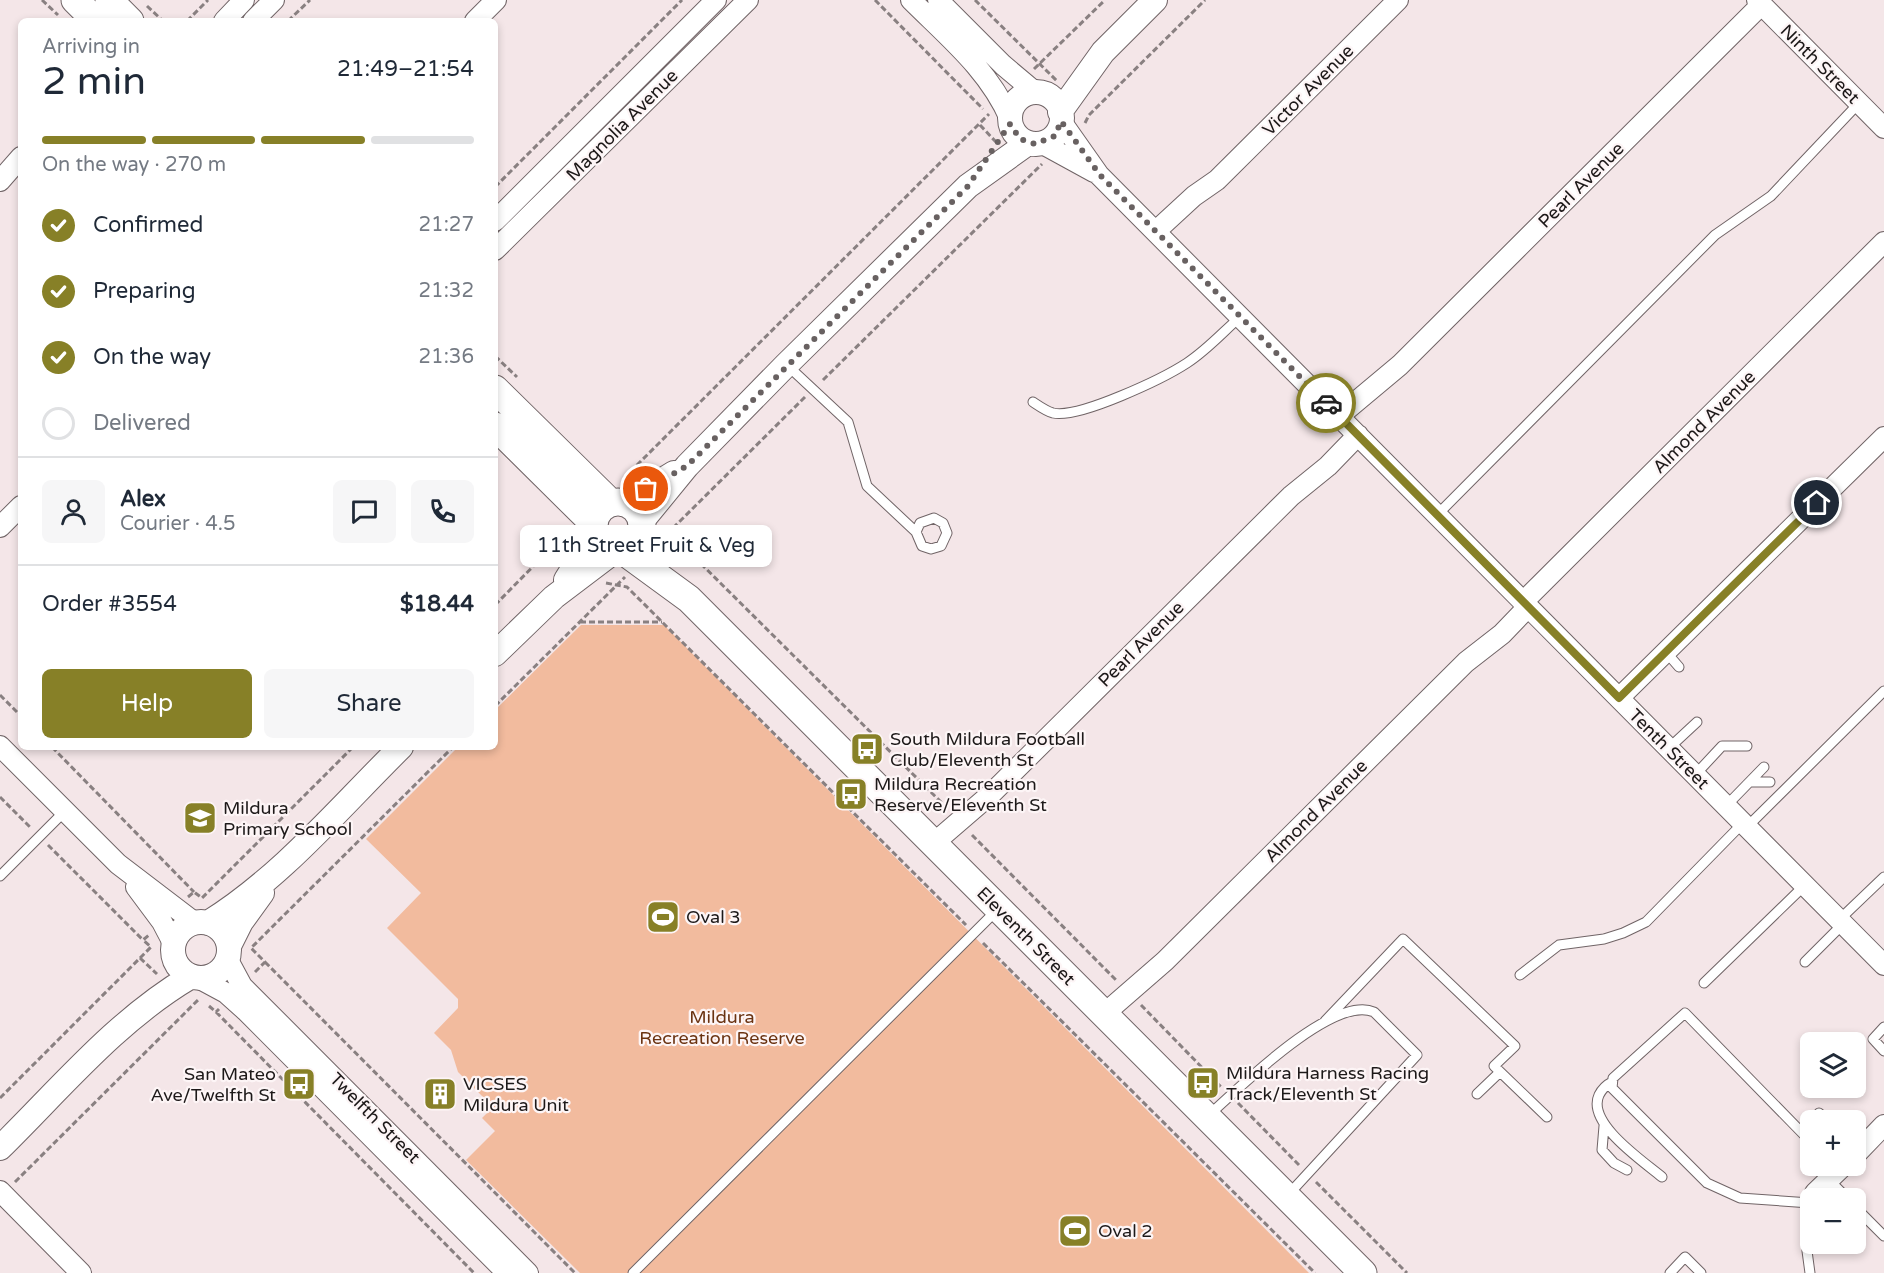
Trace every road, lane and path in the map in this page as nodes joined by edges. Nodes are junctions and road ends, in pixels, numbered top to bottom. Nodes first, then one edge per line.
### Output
1 (42, 0) edge
2 (75, 0) edge
3 (109, 0) edge
4 (142, 0) edge
5 (208, 0) edge
6 (244, 0) edge
7 (274, 0) edge
8 (310, 0) edge
9 (496, 0) edge
10 (682, 0) edge
11 (716, 0) edge
12 (875, 0) edge
13 (912, 0) edge
14 (938, 0) edge
15 (975, 0) edge
16 (1105, 0) edge
17 (1155, 0) edge
18 (1205, 0) edge
19 (1398, 0) edge
20 (1759, 2) edge
21 (739, 3) edge
22 (60, 18) edge
23 (93, 18) edge
24 (127, 18) edge
25 (160, 18) edge
26 (190, 18) edge
27 (227, 18) edge
28 (256, 18) edge
29 (291, 18) edge
30 (478, 18) edge
31 (685, 30) junction
32 (701, 46) junction
33 (1102, 52) junction
34 (1040, 64) junction
35 (649, 66) junction
36 (664, 82) junction
37 (1032, 89) junction
38 (999, 94) junction
39 (1859, 103) junction
40 (983, 109) junction
41 (594, 121) junction
42 (1010, 121) junction
43 (1884, 129) edge
44 (1054, 135) junction
45 (609, 137) junction
46 (541, 175) junction
47 (498, 184) edge
48 (968, 186) junction
49 (556, 190) junction
50 (498, 218) edge
51 (1160, 236) junction
52 (1884, 242) edge
53 (498, 244) edge
54 (1240, 316) junction
55 (786, 365) junction
56 (813, 389) junction
57 (498, 392) edge
58 (1033, 402) dead end
59 (1349, 426) junction
60 (498, 429) edge
61 (1884, 437) edge
62 (615, 475) dead end
63 (18, 509) edge
64 (1437, 515) junction
65 (588, 521) junction
66 (0, 527) edge
67 (916, 532) dead end
68 (636, 534) junction
69 (554, 597) junction
70 (498, 602) edge
71 (1524, 602) junction
72 (580, 622) junction
73 (664, 622) dead end
74 (498, 651) edge
75 (1666, 652) junction
76 (1679, 667) dead end
77 (1884, 691) edge
78 (0, 695) edge
79 (1619, 698) junction
80 (498, 703) edge
81 (18, 713) edge
82 (1697, 722) dead end
83 (0, 746) edge
84 (1747, 746) dead end
85 (1669, 748) junction
86 (55, 750) edge
87 (350, 750) edge
88 (398, 750) edge
89 (450, 750) edge
90 (1764, 767) dead end
91 (1695, 775) junction
92 (1750, 782) junction
93 (1770, 782) dead end
94 (0, 796) edge
95 (1726, 806) junction
96 (65, 811) junction
97 (961, 824) junction
98 (1745, 825) junction
99 (39, 836) junction
100 (938, 847) junction
101 (282, 867) junction
102 (0, 876) edge
103 (1884, 877) edge
104 (1805, 885) junction
105 (194, 891) junction
106 (999, 908) junction
107 (1841, 922) junction
108 (181, 929) junction
109 (143, 940) junction
110 (228, 953) junction
111 (265, 962) junction
112 (1805, 962) dead end
113 (1884, 965) edge
114 (1520, 975) dead end
115 (195, 978) junction
116 (1704, 983) dead end
117 (237, 992) junction
118 (1131, 995) junction
119 (216, 1012) junction
120 (1108, 1018) junction
121 (126, 1024) junction
122 (1322, 1025) junction
123 (1884, 1027) edge
124 (1884, 1052) edge
125 (1500, 1072) junction
126 (1612, 1082) junction
127 (1477, 1094) dead end
128 (1230, 1096) junction
129 (0, 1098) edge
130 (1207, 1116) junction
131 (1547, 1117) dead end
132 (1884, 1125) edge
133 (1604, 1126) junction
134 (1800, 1131) edge
135 (1866, 1140) edge
136 (0, 1148) edge
137 (1627, 1170) dead end
138 (1308, 1173) junction
139 (1662, 1177) dead end
140 (1827, 1182) edge
141 (2, 1192) edge
142 (1286, 1196) junction
143 (1866, 1218) edge
144 (1884, 1236) edge
145 (1807, 1254) edge
146 (506, 1268) edge
147 (81, 1273) edge
148 (474, 1273) edge
149 (528, 1273) edge
150 (575, 1273) edge
151 (633, 1273) edge
152 (1363, 1273) edge
153 (1407, 1273) edge
154 (1670, 1273) edge
155 (1701, 1273) edge
156 (1810, 1273) edge

1 - 22 path
2 - 23 main road
3 - 24 main road
4 - 25 path
5 - 26 path
6 - 27 street
7 - 28 street
8 - 29 path
9 - 30 street
10 - 47 path
11 - 31 street, Magnolia Avenue
12 - 40 path
13 - 38 street
14 - 37 street
15 - 34 path
16 - 34 path
17 - 33 street
18 - 44 path
19 - 51 street, Victor Avenue
20 - 39 street, Ninth Street
20 - 59 street, Pearl Avenue
21 - 32 street, Magnolia Avenue
31 - 32 street
31 - 35 street, Magnolia Avenue
32 - 36 street, Magnolia Avenue
33 - 37 street
33 - 44 street
34 - 37 path
35 - 36 street
35 - 41 street, Magnolia Avenue
36 - 45 street, Magnolia Avenue
37 - 42 street
37 - 44 street
38 - 40 path
38 - 42 street
39 - 43 street, Ninth Street
39 - 64 lane
40 - 62 path
41 - 45 street
41 - 46 street, Magnolia Avenue
42 - 44 street
42 - 48 street
44 - 48 street
44 - 51 street, Tenth Street
44 - 56 path
45 - 49 street, Magnolia Avenue
46 - 49 street
46 - 50 street, Magnolia Avenue
48 - 55 street
49 - 53 street, Magnolia Avenue
51 - 54 street, Tenth Street
52 - 71 street, Almond Avenue
54 - 58 lane
54 - 59 street, Tenth Street
55 - 56 lane
55 - 68 street
56 - 67 lane
56 - 68 path
57 - 68 main road, Eleventh Street
59 - 64 street, Tenth Street
59 - 97 street, Pearl Avenue
60 - 65 main road
61 - 75 street
63 - 66 street
64 - 71 street, Tenth Street
65 - 68 main road
65 - 69 street
65 - 70 path
68 - 69 street
68 - 72 path
68 - 97 path
68 - 100 main road, Eleventh Street
69 - 74 street
71 - 79 street, Tenth Street
71 - 118 street, Almond Avenue
72 - 73 path
72 - 80 path
75 - 76 lane
75 - 79 street
77 - 98 lane
78 - 81 path
79 - 85 street, Tenth Street
82 - 85 lane
83 - 96 street
84 - 91 lane
85 - 91 street, Tenth Street
86 - 105 path
87 - 105 path
88 - 101 street
89 - 111 path
90 - 92 lane
91 - 95 street, Tenth Street
92 - 93 lane
92 - 95 lane
94 - 99 path
95 - 98 street, Tenth Street
96 - 99 lane
96 - 108 street
97 - 100 street, Pearl Avenue
97 - 118 path
98 - 104 street, Tenth Street
98 - 114 lane
99 - 102 lane
99 - 109 path
100 - 106 main road, Eleventh Street
101 - 108 street
101 - 110 street
103 - 107 lane
104 - 107 street, Tenth Street
104 - 116 lane
105 - 108 path
106 - 120 main road, Eleventh Street
106 - 151 lane
107 - 112 lane
107 - 113 street, Tenth Street
108 - 109 path
108 - 110 street
108 - 115 street
108 - 121 street
109 - 129 path
110 - 115 street
110 - 117 street, Twelfth Street
111 - 117 path
111 - 150 path
115 - 117 street, Twelfth Street
115 - 121 street
117 - 119 path
117 - 146 street, Twelfth Street
118 - 120 street, Almond Avenue
118 - 128 path
119 - 141 path
119 - 148 path
120 - 130 main road, Eleventh Street
121 - 136 street
122 - 125 lane
122 - 128 lane
122 - 138 lane
123 - 124 lane
125 - 127 lane
125 - 131 lane
126 - 133 lane
126 - 134 lane
126 - 140 lane
128 - 130 lane
128 - 138 path
130 - 142 main road, Eleventh Street
132 - 135 street
133 - 137 lane
133 - 139 lane
138 - 142 lane
138 - 153 path
141 - 147 street
142 - 152 main road, Eleventh Street
143 - 144 lane
145 - 156 lane
146 - 149 street, Twelfth Street
154 - 155 lane

